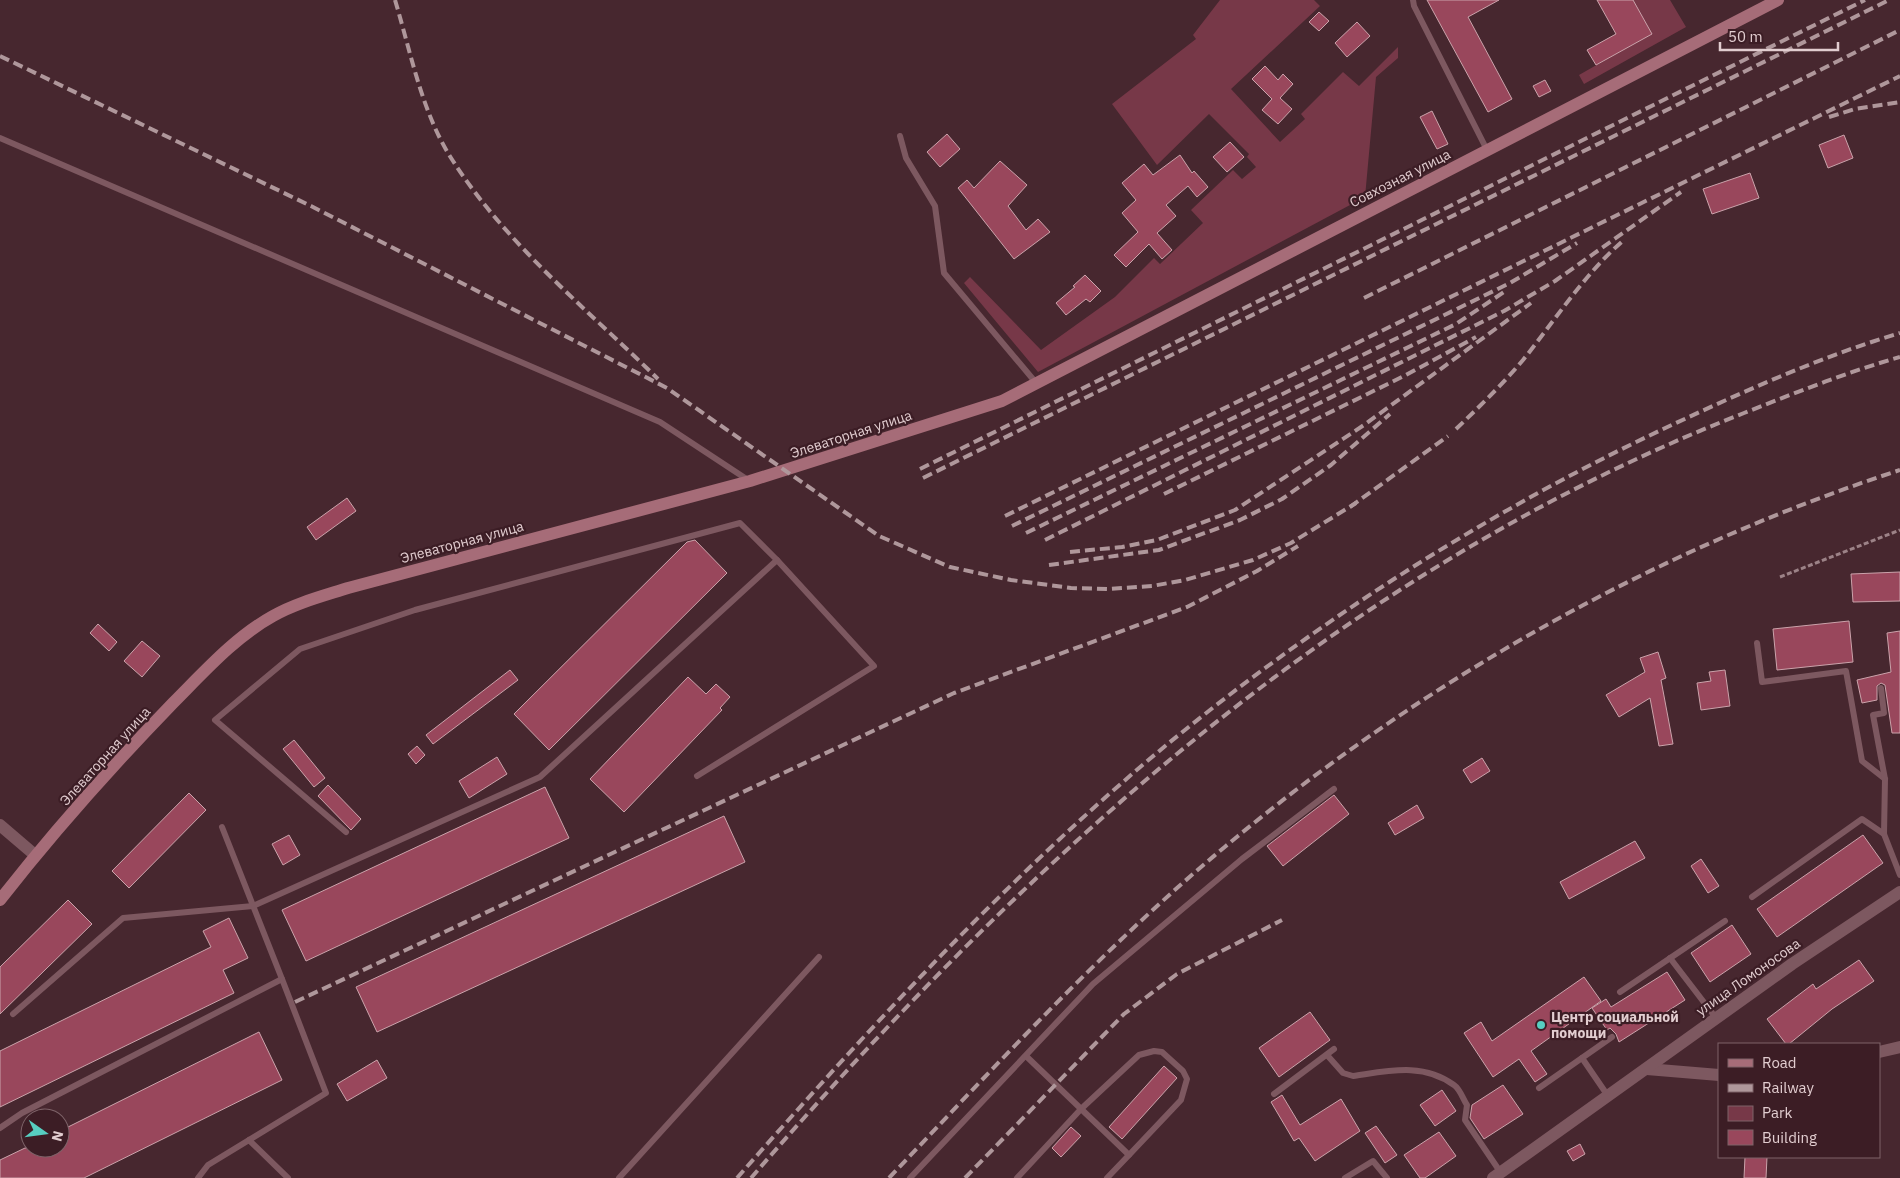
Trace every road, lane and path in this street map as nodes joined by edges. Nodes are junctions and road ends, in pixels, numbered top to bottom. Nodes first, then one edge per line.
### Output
1 (1413, 0) edge
2 (1778, 0) edge
3 (900, 136) dead end
4 (0, 138) edge
5 (1487, 150) junction
6 (1037, 384) junction
7 (750, 481) junction
8 (1900, 530) edge
9 (777, 560) junction
10 (1780, 577) dead end
11 (1757, 643) dead end
12 (1881, 688) dead end
13 (697, 776) dead end
14 (1885, 779) junction
15 (1334, 789) dead end
16 (0, 825) edge
17 (222, 827) dead end
18 (346, 832) dead end
19 (1884, 834) junction
20 (35, 855) junction
21 (1900, 875) edge
22 (1900, 892) edge
23 (1752, 897) dead end
24 (0, 900) edge
25 (253, 906) junction
26 (1725, 921) dead end
27 (818, 957) dead end
28 (1670, 958) junction
29 (282, 979) junction
30 (1620, 992) dead end
31 (13, 1014) dead end
32 (1716, 1018) junction
33 (1612, 1038) dead end
34 (1900, 1047) edge
35 (1334, 1049) dead end
36 (1880, 1052) edge
37 (1327, 1055) junction
38 (1026, 1056) junction
39 (1582, 1058) junction
40 (1647, 1069) junction
41 (1718, 1075) edge
42 (1538, 1088) dead end
43 (1274, 1094) dead end
44 (1608, 1096) junction
45 (1081, 1109) junction
46 (0, 1128) edge
47 (249, 1140) junction
48 (1129, 1155) junction
49 (1497, 1175) edge
50 (198, 1178) edge
51 (288, 1178) edge
52 (619, 1178) edge
53 (910, 1178) edge
54 (1017, 1178) edge
55 (1107, 1178) edge
56 (1345, 1178) edge
57 (1387, 1178) edge

1 - 5 lane
2 - 5 street, Совхозная улица
3 - 6 lane
4 - 7 lane
5 - 6 street, Совхозная улица
6 - 7 street, Элеваторная улица
7 - 20 street, Элеваторная улица
8 - 10 path
9 - 13 lane
9 - 18 lane
9 - 25 lane
11 - 14 lane
12 - 14 lane
14 - 19 lane
15 - 38 lane
16 - 20 street
17 - 25 lane
19 - 21 lane
19 - 23 lane
20 - 24 street, Элеваторная улица
22 - 32 street, улица Ломоносова
25 - 29 lane
25 - 31 lane
26 - 28 lane
27 - 52 lane
28 - 30 lane
28 - 32 lane
29 - 46 lane
29 - 47 lane
32 - 40 street, улица Ломоносова
33 - 39 lane
34 - 36 street
35 - 37 lane
37 - 43 lane
37 - 49 lane
38 - 45 lane
38 - 53 lane
39 - 42 lane
39 - 44 lane
40 - 41 street
40 - 44 street, улица Ломоносова
44 - 49 street, улица Ломоносова
45 - 48 lane
45 - 48 lane
45 - 54 lane
47 - 50 lane
47 - 51 lane
48 - 55 lane
56 - 57 lane

